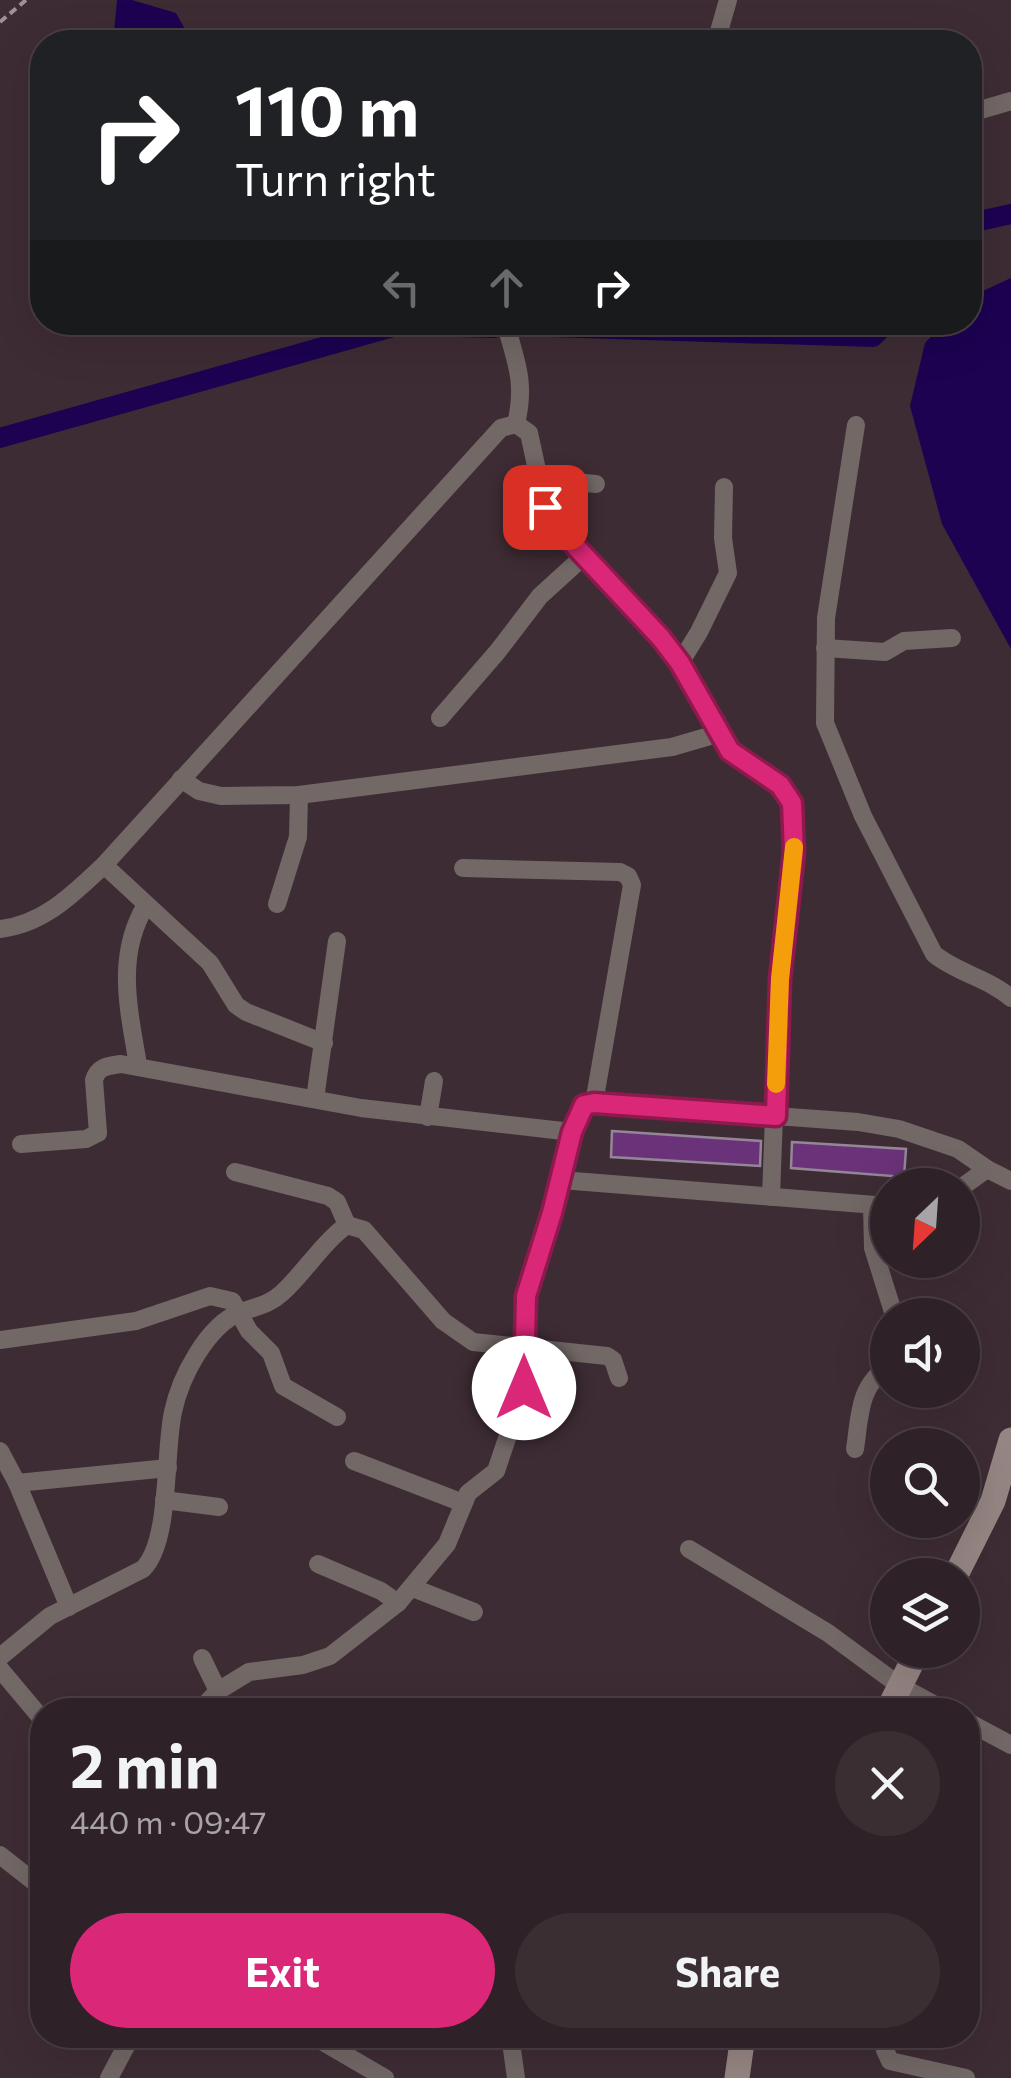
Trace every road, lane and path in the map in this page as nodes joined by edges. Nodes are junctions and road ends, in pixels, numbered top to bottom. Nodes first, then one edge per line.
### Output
1 (26, 0) edge
2 (728, 0) edge
3 (0, 22) edge
4 (719, 30) edge
5 (1011, 101) edge
6 (982, 109) edge
7 (509, 335) edge
8 (516, 424) junction
9 (856, 424) dead end
10 (540, 478) junction
11 (596, 484) dead end
12 (724, 487) dead end
13 (584, 556) junction
14 (952, 638) dead end
15 (825, 648) junction
16 (680, 663) junction
17 (440, 718) dead end
18 (720, 733) junction
19 (181, 779) junction
20 (299, 795) junction
21 (104, 866) junction
22 (464, 868) dead end
23 (277, 904) dead end
24 (146, 906) junction
25 (1, 932) edge
26 (338, 941) dead end
27 (1011, 998) edge
28 (324, 1044) junction
29 (138, 1065) junction
30 (434, 1081) dead end
31 (315, 1099) junction
32 (594, 1103) junction
33 (776, 1116) junction
34 (428, 1117) junction
35 (572, 1132) junction
36 (21, 1144) dead end
37 (987, 1169) junction
38 (234, 1172) dead end
39 (980, 1174) edge
40 (561, 1180) junction
41 (1011, 1180) edge
42 (771, 1196) junction
43 (870, 1205) edge
44 (346, 1225) junction
45 (240, 1312) junction
46 (0, 1340) edge
47 (524, 1346) junction
48 (619, 1378) dead end
49 (870, 1383) edge
50 (337, 1417) dead end
51 (1011, 1440) edge
52 (855, 1449) dead end
53 (0, 1452) edge
54 (354, 1461) dead end
55 (168, 1468) junction
56 (17, 1483) junction
57 (164, 1500) junction
58 (462, 1503) junction
59 (1002, 1505) edge
60 (219, 1507) dead end
61 (689, 1549) dead end
62 (967, 1558) edge
63 (318, 1564) dead end
64 (413, 1588) junction
65 (398, 1603) junction
66 (69, 1607) junction
67 (474, 1612) dead end
68 (0, 1657) edge
69 (202, 1658) dead end
70 (909, 1668) edge
71 (0, 1669) edge
72 (900, 1686) junction
73 (218, 1691) junction
74 (211, 1698) edge
75 (894, 1698) edge
76 (922, 1698) edge
77 (30, 1705) edge
78 (980, 1728) edge
79 (1011, 1744) edge
80 (0, 1855) edge
81 (30, 1879) edge
82 (125, 2048) edge
83 (333, 2048) edge
84 (512, 2048) edge
85 (742, 2048) edge
86 (885, 2048) edge
87 (109, 2078) edge
88 (385, 2078) edge
89 (516, 2078) edge
90 (737, 2078) edge
91 (966, 2078) edge

1 - 3 path
2 - 4 street
5 - 6 street
7 - 8 street
8 - 10 street
8 - 19 street
9 - 15 street
10 - 11 street
10 - 13 street
12 - 16 street
13 - 16 street
13 - 17 street
14 - 15 street
15 - 27 street
16 - 18 street
18 - 20 street
18 - 33 street
19 - 20 street
19 - 21 street
20 - 23 street
21 - 24 street
21 - 25 street
22 - 32 street
24 - 28 street
24 - 29 street
26 - 28 street
28 - 31 street
29 - 31 street
29 - 36 street
30 - 34 street
31 - 34 street
32 - 33 street
32 - 35 street
33 - 37 street
33 - 42 street
34 - 35 street
35 - 40 street
37 - 39 street
37 - 41 street
38 - 44 street
40 - 42 street
40 - 47 street
42 - 43 street
44 - 45 street
44 - 47 street
45 - 46 street
45 - 50 street
45 - 55 street
47 - 48 street
47 - 58 street
49 - 52 street
51 - 59 street
53 - 56 street
54 - 58 street
55 - 56 street
55 - 57 street
56 - 66 street
57 - 60 street
57 - 66 street
58 - 64 street
59 - 62 street
61 - 72 street
63 - 65 street
64 - 65 street
64 - 67 street
65 - 73 street
66 - 68 street
69 - 73 street
70 - 72 street
71 - 77 street
72 - 75 street
72 - 76 street
73 - 74 street
78 - 79 street
80 - 81 street
82 - 87 street
83 - 88 street
84 - 89 street
85 - 90 street
86 - 91 street

